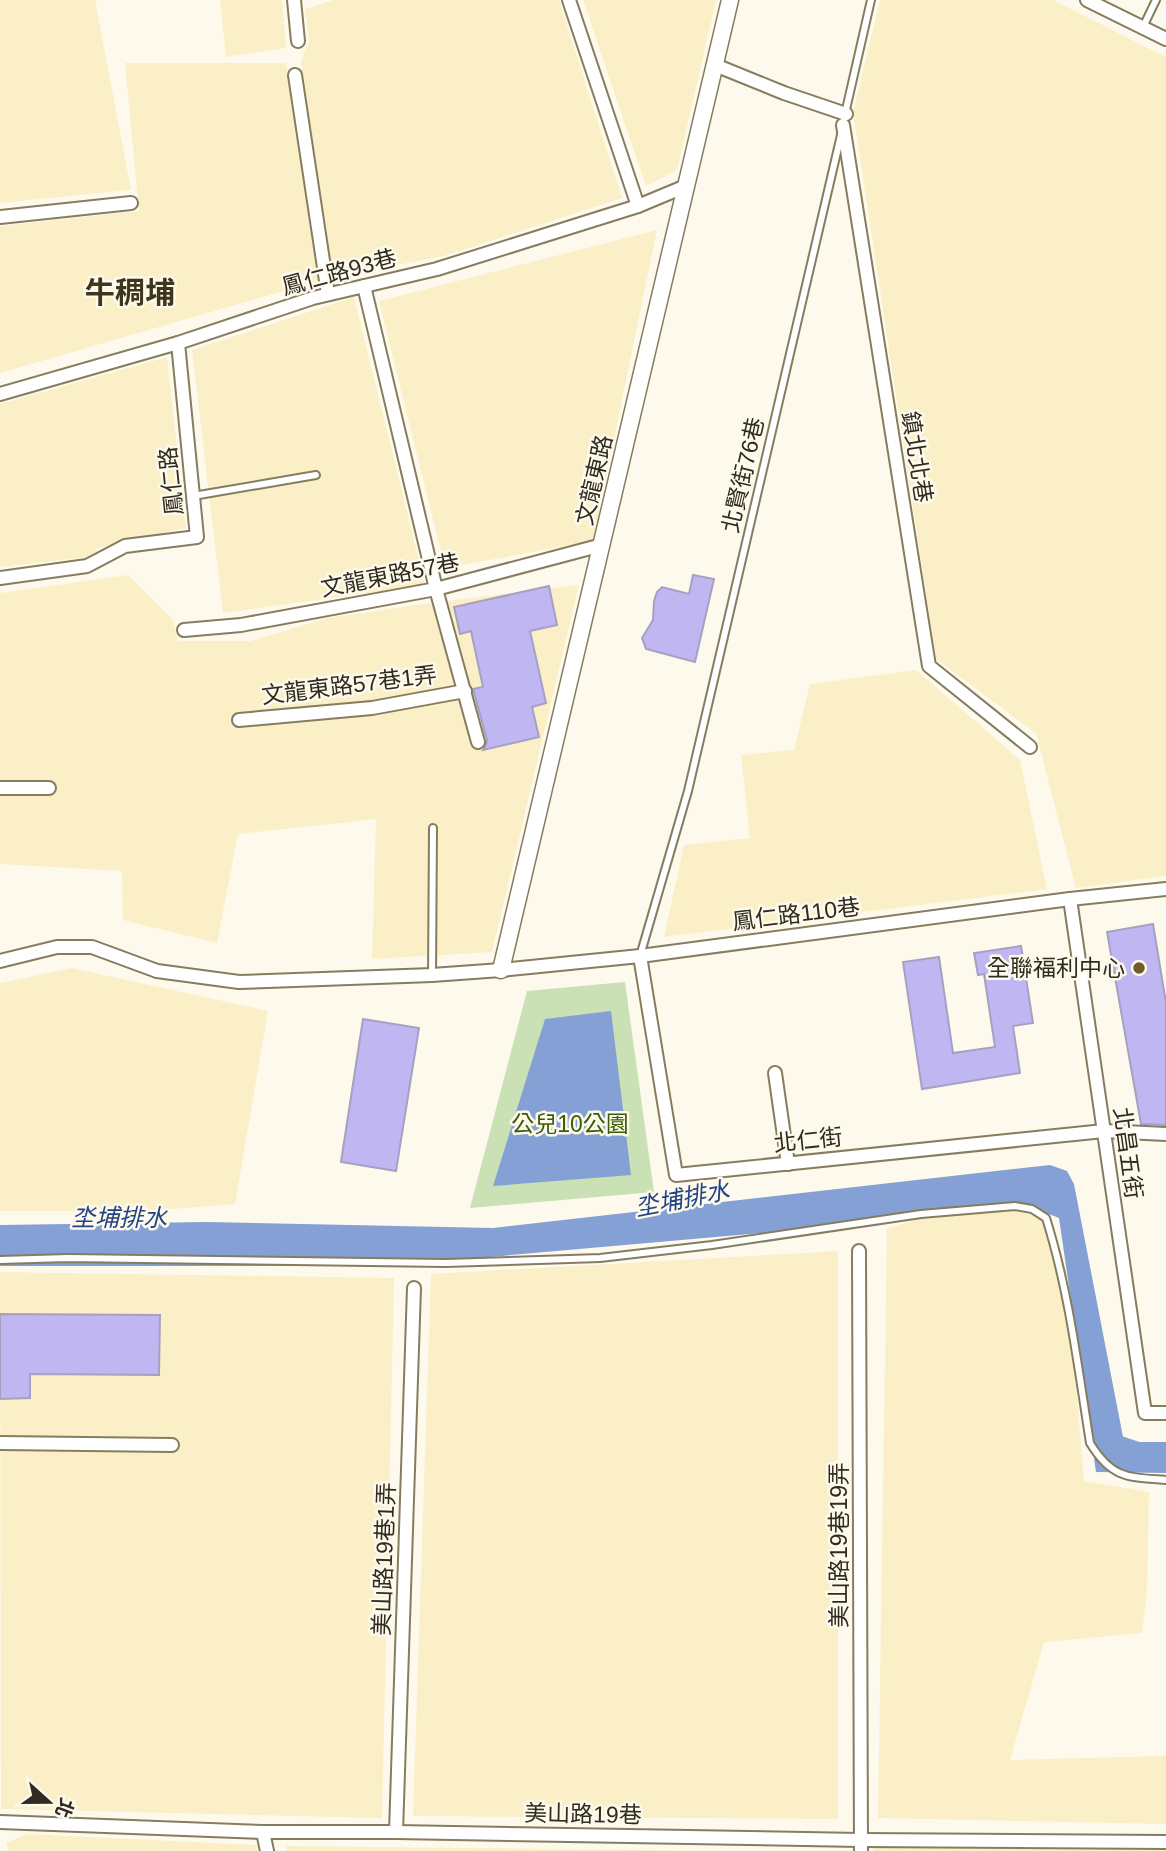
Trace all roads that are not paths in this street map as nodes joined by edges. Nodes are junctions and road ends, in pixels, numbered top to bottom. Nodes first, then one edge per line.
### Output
1 (294, 0) edge
2 (569, 0) edge
3 (730, 0) edge
4 (871, 0) edge
5 (1087, 0) edge
6 (1156, 0) edge
7 (1143, 28) junction
8 (1166, 39) edge
9 (298, 41) dead end
10 (715, 65) junction
11 (295, 75) dead end
12 (844, 120) junction
13 (686, 186) junction
14 (131, 203) dead end
15 (638, 206) junction
16 (0, 217) edge
17 (364, 286) junction
18 (328, 295) junction
19 (178, 343) junction
20 (0, 394) edge
21 (316, 475) dead end
22 (193, 496) junction
23 (602, 545) junction
24 (0, 578) edge
25 (436, 590) junction
26 (184, 630) dead end
27 (465, 691) junction
28 (239, 720) dead end
29 (478, 742) dead end
30 (1030, 747) dead end
31 (0, 788) edge
32 (49, 788) dead end
33 (433, 828) dead end
34 (1166, 889) edge
35 (1070, 899) junction
36 (640, 956) junction
37 (0, 961) edge
38 (501, 970) junction
39 (432, 975) junction
40 (775, 1073) dead end
41 (1104, 1131) junction
42 (1166, 1134) edge
43 (788, 1164) junction
44 (859, 1251) dead end
45 (0, 1260) edge
46 (414, 1288) dead end
47 (1166, 1413) edge
48 (0, 1443) edge
49 (172, 1445) dead end
50 (1166, 1480) edge
51 (0, 1822) edge
52 (263, 1832) junction
53 (396, 1832) junction
54 (1166, 1842) edge
55 (861, 1845) edge
56 (267, 1851) edge

1 - 9 street
2 - 15 street
3 - 10 street, 文龍東路
4 - 12 lane, 北賢街76巷
5 - 7 street
6 - 7 lane
7 - 8 street
10 - 12 street
10 - 13 street, 文龍東路
11 - 18 street
12 - 30 street, 鎮北北巷
12 - 36 lane, 北賢街76巷
13 - 15 street, 鳳仁路93巷
13 - 23 street, 文龍東路
14 - 16 street
15 - 17 street, 鳳仁路93巷
17 - 18 street, 鳳仁路93巷
17 - 25 street
18 - 19 street, 鳳仁路93巷
19 - 20 street, 鳳仁路93巷
19 - 22 street, 鳳仁路
21 - 22 lane
22 - 24 street, 鳳仁路
23 - 25 street, 文龍東路57巷
23 - 38 street, 文龍東路
25 - 26 street, 文龍東路57巷
25 - 27 street
27 - 28 street, 文龍東路57巷1弄
27 - 29 street
31 - 32 street
33 - 39 lane
34 - 35 street, 鳳仁路110巷
35 - 36 street, 鳳仁路110巷
35 - 41 street, 北昌五街
36 - 38 street, 鳳仁路110巷
36 - 43 street, 北仁街
37 - 39 street, 鳳仁路110巷
38 - 39 street, 鳳仁路110巷
40 - 43 street
41 - 42 street, 北仁街
41 - 43 street, 北仁街
41 - 47 street, 北昌五街
44 - 55 street, 美山路19巷19弄
45 - 50 lane
46 - 53 street, 美山路19巷1弄
48 - 49 street
51 - 52 street, 美山路19巷
52 - 53 street, 美山路19巷
52 - 56 street
53 - 55 street, 美山路19巷
54 - 55 street, 美山路19巷

